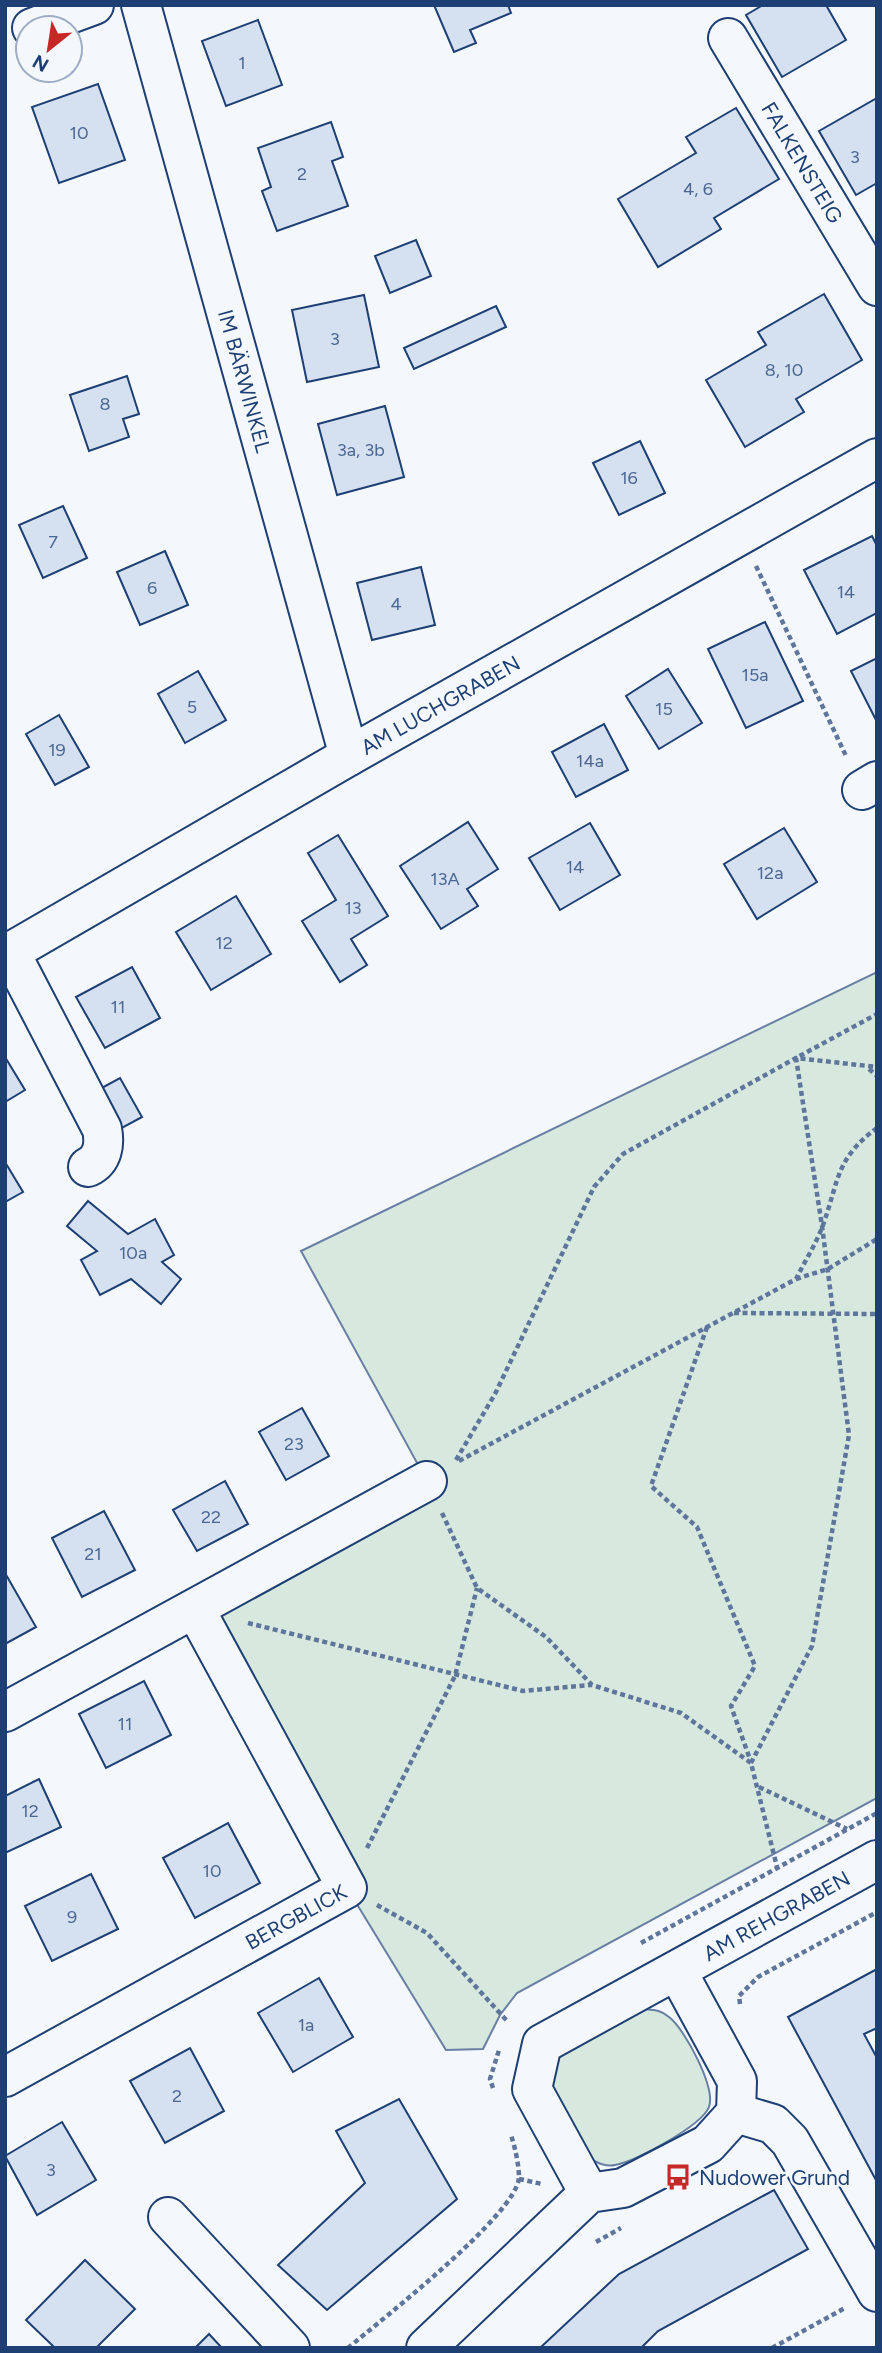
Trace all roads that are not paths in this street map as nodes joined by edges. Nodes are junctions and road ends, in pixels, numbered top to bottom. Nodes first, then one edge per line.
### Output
1 (94, 5) edge
2 (141, 5) edge
3 (70, 14) edge
4 (728, 38) dead end
5 (877, 286) edge
6 (877, 457) edge
7 (349, 756) junction
8 (8, 954) edge
9 (88, 1167) dead end
10 (427, 1481) road end
11 (195, 1609) junction
12 (5, 1712) edge
13 (877, 1860) edge
14 (677, 1970) junction
15 (5, 2077) edge
16 (736, 2113) junction
17 (589, 2193) junction
18 (168, 2217) dead end
19 (877, 2292) edge
20 (290, 2348) edge
21 (426, 2348) edge

1 - 3 street
2 - 7 street, IM BÄRWINKEL
4 - 5 street, FALKENSTEIG
6 - 7 street, AM LUCHGRABEN
7 - 8 street, AM LUCHGRABEN
8 - 9 street
10 - 11 street
11 - 12 street
11 - 15 street, BERGBLICK
13 - 14 street, AM REHGRABEN
14 - 16 street
14 - 17 street, AM REHGRABEN
16 - 17 street
16 - 19 street
17 - 21 street
18 - 20 street

